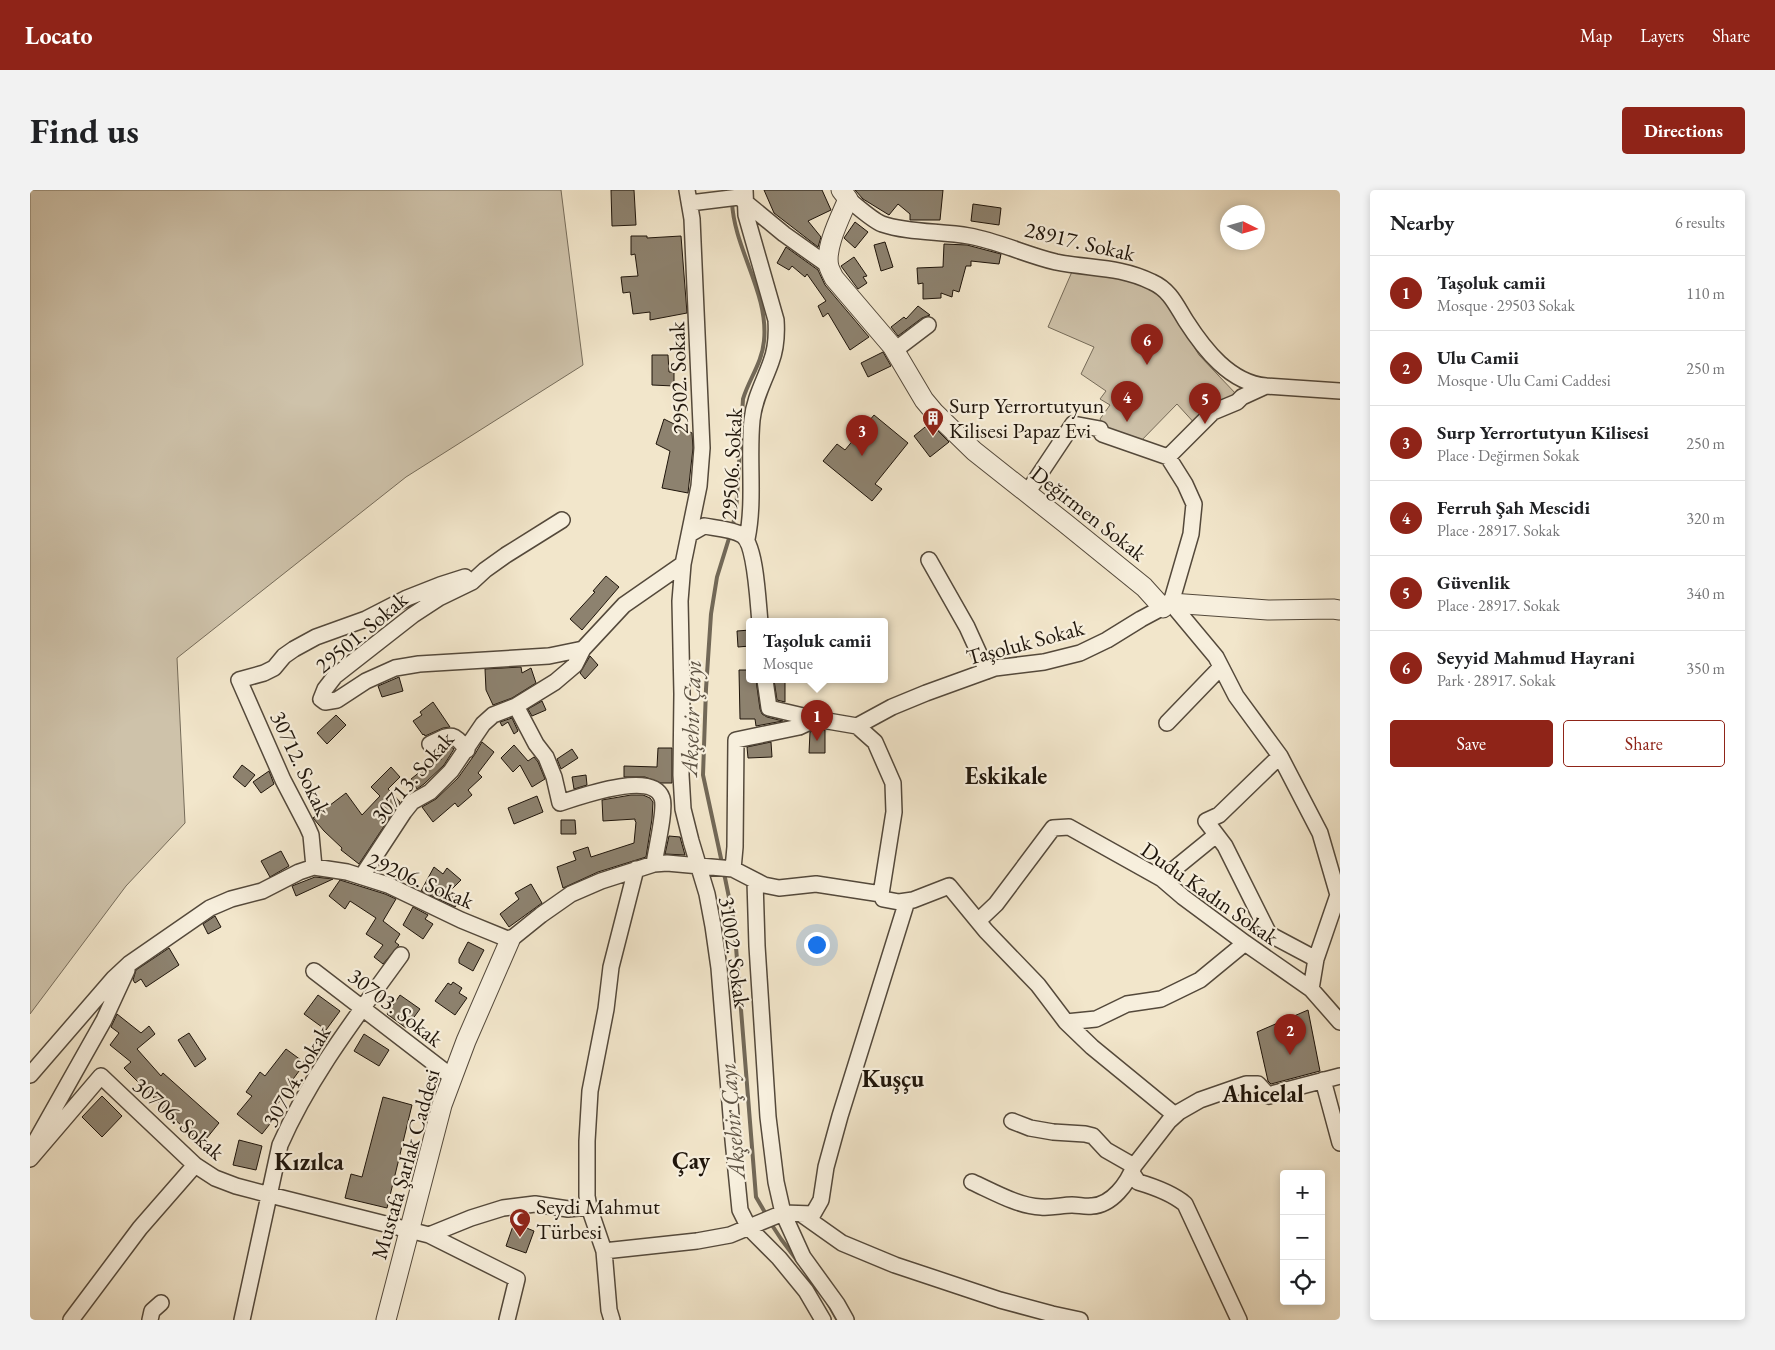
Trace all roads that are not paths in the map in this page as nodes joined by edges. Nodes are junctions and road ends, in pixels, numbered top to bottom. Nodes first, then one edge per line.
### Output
1 (845, 194) edge
2 (743, 196) edge
3 (693, 198) edge
4 (829, 266) junction
5 (928, 325) dead end
6 (894, 350) junction
7 (1266, 386) junction
8 (1340, 391) edge
9 (1168, 457) junction
10 (1027, 493) junction
11 (562, 520) dead end
12 (690, 534) junction
13 (744, 536) junction
14 (929, 560) dead end
15 (683, 564) junction
16 (472, 582) junction
17 (1167, 605) junction
18 (1340, 610) edge
19 (760, 618) edge
20 (583, 649) junction
21 (1221, 667) junction
22 (987, 671) junction
23 (765, 683) edge
24 (516, 706) junction
25 (816, 719) junction
26 (1167, 723) dead end
27 (857, 726) junction
28 (430, 744) dead end
29 (467, 750) junction
30 (1280, 756) junction
31 (1216, 835) junction
32 (654, 864) junction
33 (698, 866) junction
34 (314, 867) junction
35 (636, 869) junction
36 (733, 869) junction
37 (362, 876) junction
38 (1162, 879) junction
39 (755, 881) junction
40 (881, 894) junction
41 (907, 901) junction
42 (978, 921) junction
43 (510, 940) junction
44 (1245, 943) junction
45 (401, 955) dead end
46 (1316, 959) junction
47 (129, 964) junction
48 (314, 971) dead end
49 (1311, 989) junction
50 (362, 1008) junction
51 (1066, 1022) junction
52 (1340, 1022) edge
53 (30, 1075) edge
54 (1340, 1076) edge
55 (452, 1077) junction
56 (1324, 1080) junction
57 (1175, 1115) junction
58 (1012, 1121) dead end
59 (1340, 1144) edge
60 (30, 1151) edge
61 (30, 1159) edge
62 (195, 1165) junction
63 (1133, 1169) junction
64 (972, 1182) dead end
65 (270, 1195) junction
66 (589, 1207) junction
67 (783, 1213) junction
68 (801, 1214) junction
69 (749, 1228) junction
70 (410, 1232) junction
71 (429, 1235) junction
72 (604, 1251) junction
73 (161, 1302) dead end
74 (71, 1320) edge
75 (150, 1320) edge
76 (242, 1320) edge
77 (386, 1320) edge
78 (507, 1320) edge
79 (612, 1320) edge
80 (823, 1320) edge
81 (846, 1320) edge
82 (1080, 1320) edge
83 (1239, 1320) edge

1 - 4 street
1 - 7 street, 28917. Sokak
2 - 3 street
2 - 4 street
2 - 13 street, 29506. Sokak
3 - 12 street, 29502. Sokak
4 - 6 street, Değirmen Sokak
5 - 6 street
6 - 10 street, Değirmen Sokak
7 - 8 street
7 - 9 street
9 - 10 street
9 - 17 street
10 - 17 street, Değirmen Sokak
11 - 16 street, 29501. Sokak
12 - 13 street
12 - 15 street, 29502. Sokak
13 - 19 street, 29506. Sokak
14 - 22 street
15 - 20 street, 30713. Sokak
15 - 33 street, 31002. Sokak
16 - 20 street, 29501. Sokak
16 - 34 street, 30712. Sokak
17 - 18 street
17 - 21 street
17 - 22 street, Taşoluk Sokak
20 - 24 street, 30713. Sokak
21 - 26 street
21 - 30 street
22 - 27 street, Taşoluk Sokak
23 - 25 street
24 - 29 street, 30713. Sokak
24 - 32 street
25 - 27 street
25 - 36 street
27 - 40 street
28 - 29 street
29 - 37 street, 30713. Sokak
30 - 31 street
30 - 46 street
31 - 38 street
31 - 46 street
32 - 33 street
32 - 35 street
33 - 36 street
33 - 69 street, 31002. Sokak
34 - 37 street, 29206. Sokak
34 - 47 street, 29206. Sokak
35 - 43 street
35 - 66 street
36 - 39 street
37 - 43 street, 29206. Sokak
38 - 42 street, Dudu Kadın Sokak
38 - 44 street, Dudu Kadın Sokak
39 - 40 street
39 - 67 street
40 - 41 street
41 - 42 street
41 - 68 street
42 - 51 street
43 - 55 street, Mustafa Şarlak Caddesi
44 - 49 street, Dudu Kadın Sokak
44 - 51 street
45 - 50 street, 30704. Sokak
46 - 49 street
47 - 53 street, 29206. Sokak
47 - 60 street
48 - 50 street, 30703. Sokak
49 - 52 street, Dudu Kadın Sokak
50 - 55 street, 30703. Sokak
50 - 65 street, 30704. Sokak
51 - 57 street
54 - 56 street
55 - 70 street, Mustafa Şarlak Caddesi
56 - 57 street
56 - 59 street
57 - 63 street
58 - 63 street
61 - 62 street, 30706. Sokak
62 - 65 street, 30706. Sokak
62 - 74 street
63 - 64 street
63 - 83 street
65 - 70 street, 30706. Sokak
65 - 76 street, 30704. Sokak
66 - 71 street
66 - 72 street
67 - 68 street
67 - 69 street
67 - 81 street
68 - 82 street
69 - 72 street
69 - 80 street, 31002. Sokak
70 - 71 street, 30706. Sokak
70 - 77 street, Mustafa Şarlak Caddesi
71 - 78 street, 30706. Sokak
72 - 79 street
73 - 75 street

